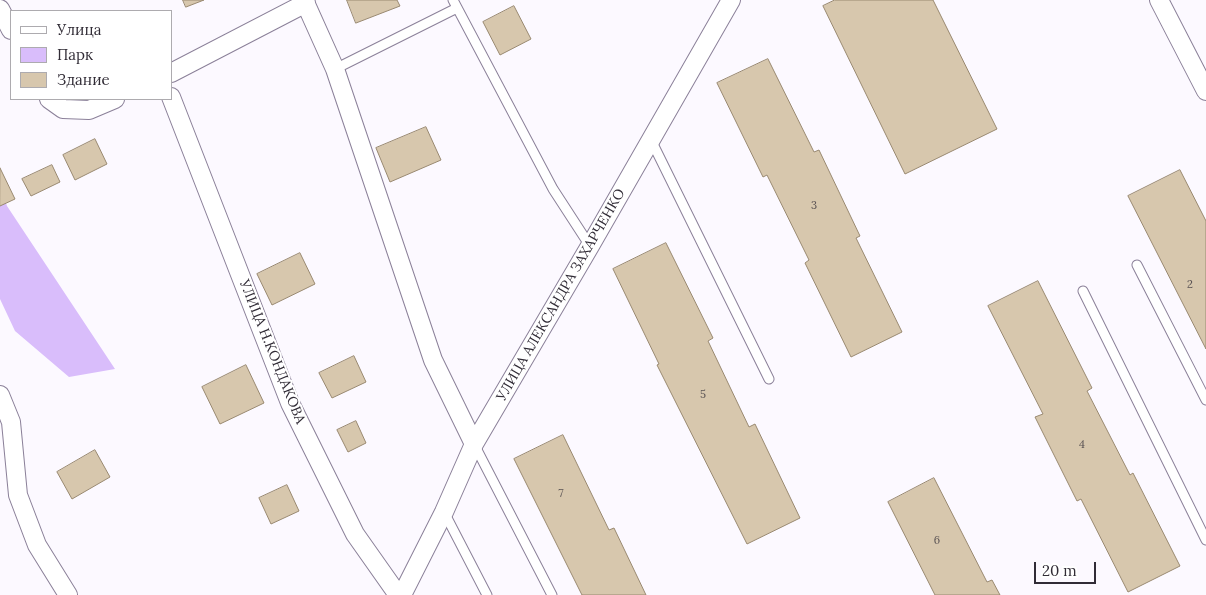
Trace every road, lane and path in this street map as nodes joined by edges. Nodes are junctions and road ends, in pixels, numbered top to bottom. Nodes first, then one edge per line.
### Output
1 (731, 0) edge
2 (1159, 0) edge
3 (305, 1) edge
4 (455, 4) edge
5 (0, 9) edge
6 (10, 28) edge
7 (335, 69) junction
8 (172, 72) edge
9 (1206, 91) edge
10 (172, 99) edge
11 (50, 100) edge
12 (113, 100) edge
13 (651, 140) junction
14 (590, 246) junction
15 (1137, 265) dead end
16 (1083, 291) dead end
17 (769, 379) dead end
18 (0, 395) edge
19 (1206, 400) edge
20 (474, 444) junction
21 (444, 512) junction
22 (1206, 540) edge
23 (68, 595) edge
24 (398, 595) edge
25 (402, 595) edge
26 (487, 595) edge
27 (552, 595) edge

1 - 13 street, УЛИЦА АЛЕКСАНДРА ЗАХАРЧЕНКО
2 - 9 street
3 - 7 street
3 - 8 street
4 - 7 lane
4 - 14 lane
5 - 6 street
7 - 20 street
10 - 24 street, УЛИЦА Н.КОНДАКОВА
11 - 12 street
13 - 14 street, УЛИЦА АЛЕКСАНДРА ЗАХАРЧЕНКО
13 - 17 lane
14 - 20 street, УЛИЦА АЛЕКСАНДРА ЗАХАРЧЕНКО
15 - 19 lane
16 - 22 lane
18 - 23 street
20 - 21 street, УЛИЦА АЛЕКСАНДРА ЗАХАРЧЕНКО
20 - 27 lane
21 - 25 street, УЛИЦА АЛЕКСАНДРА ЗАХАРЧЕНКО
21 - 26 lane

